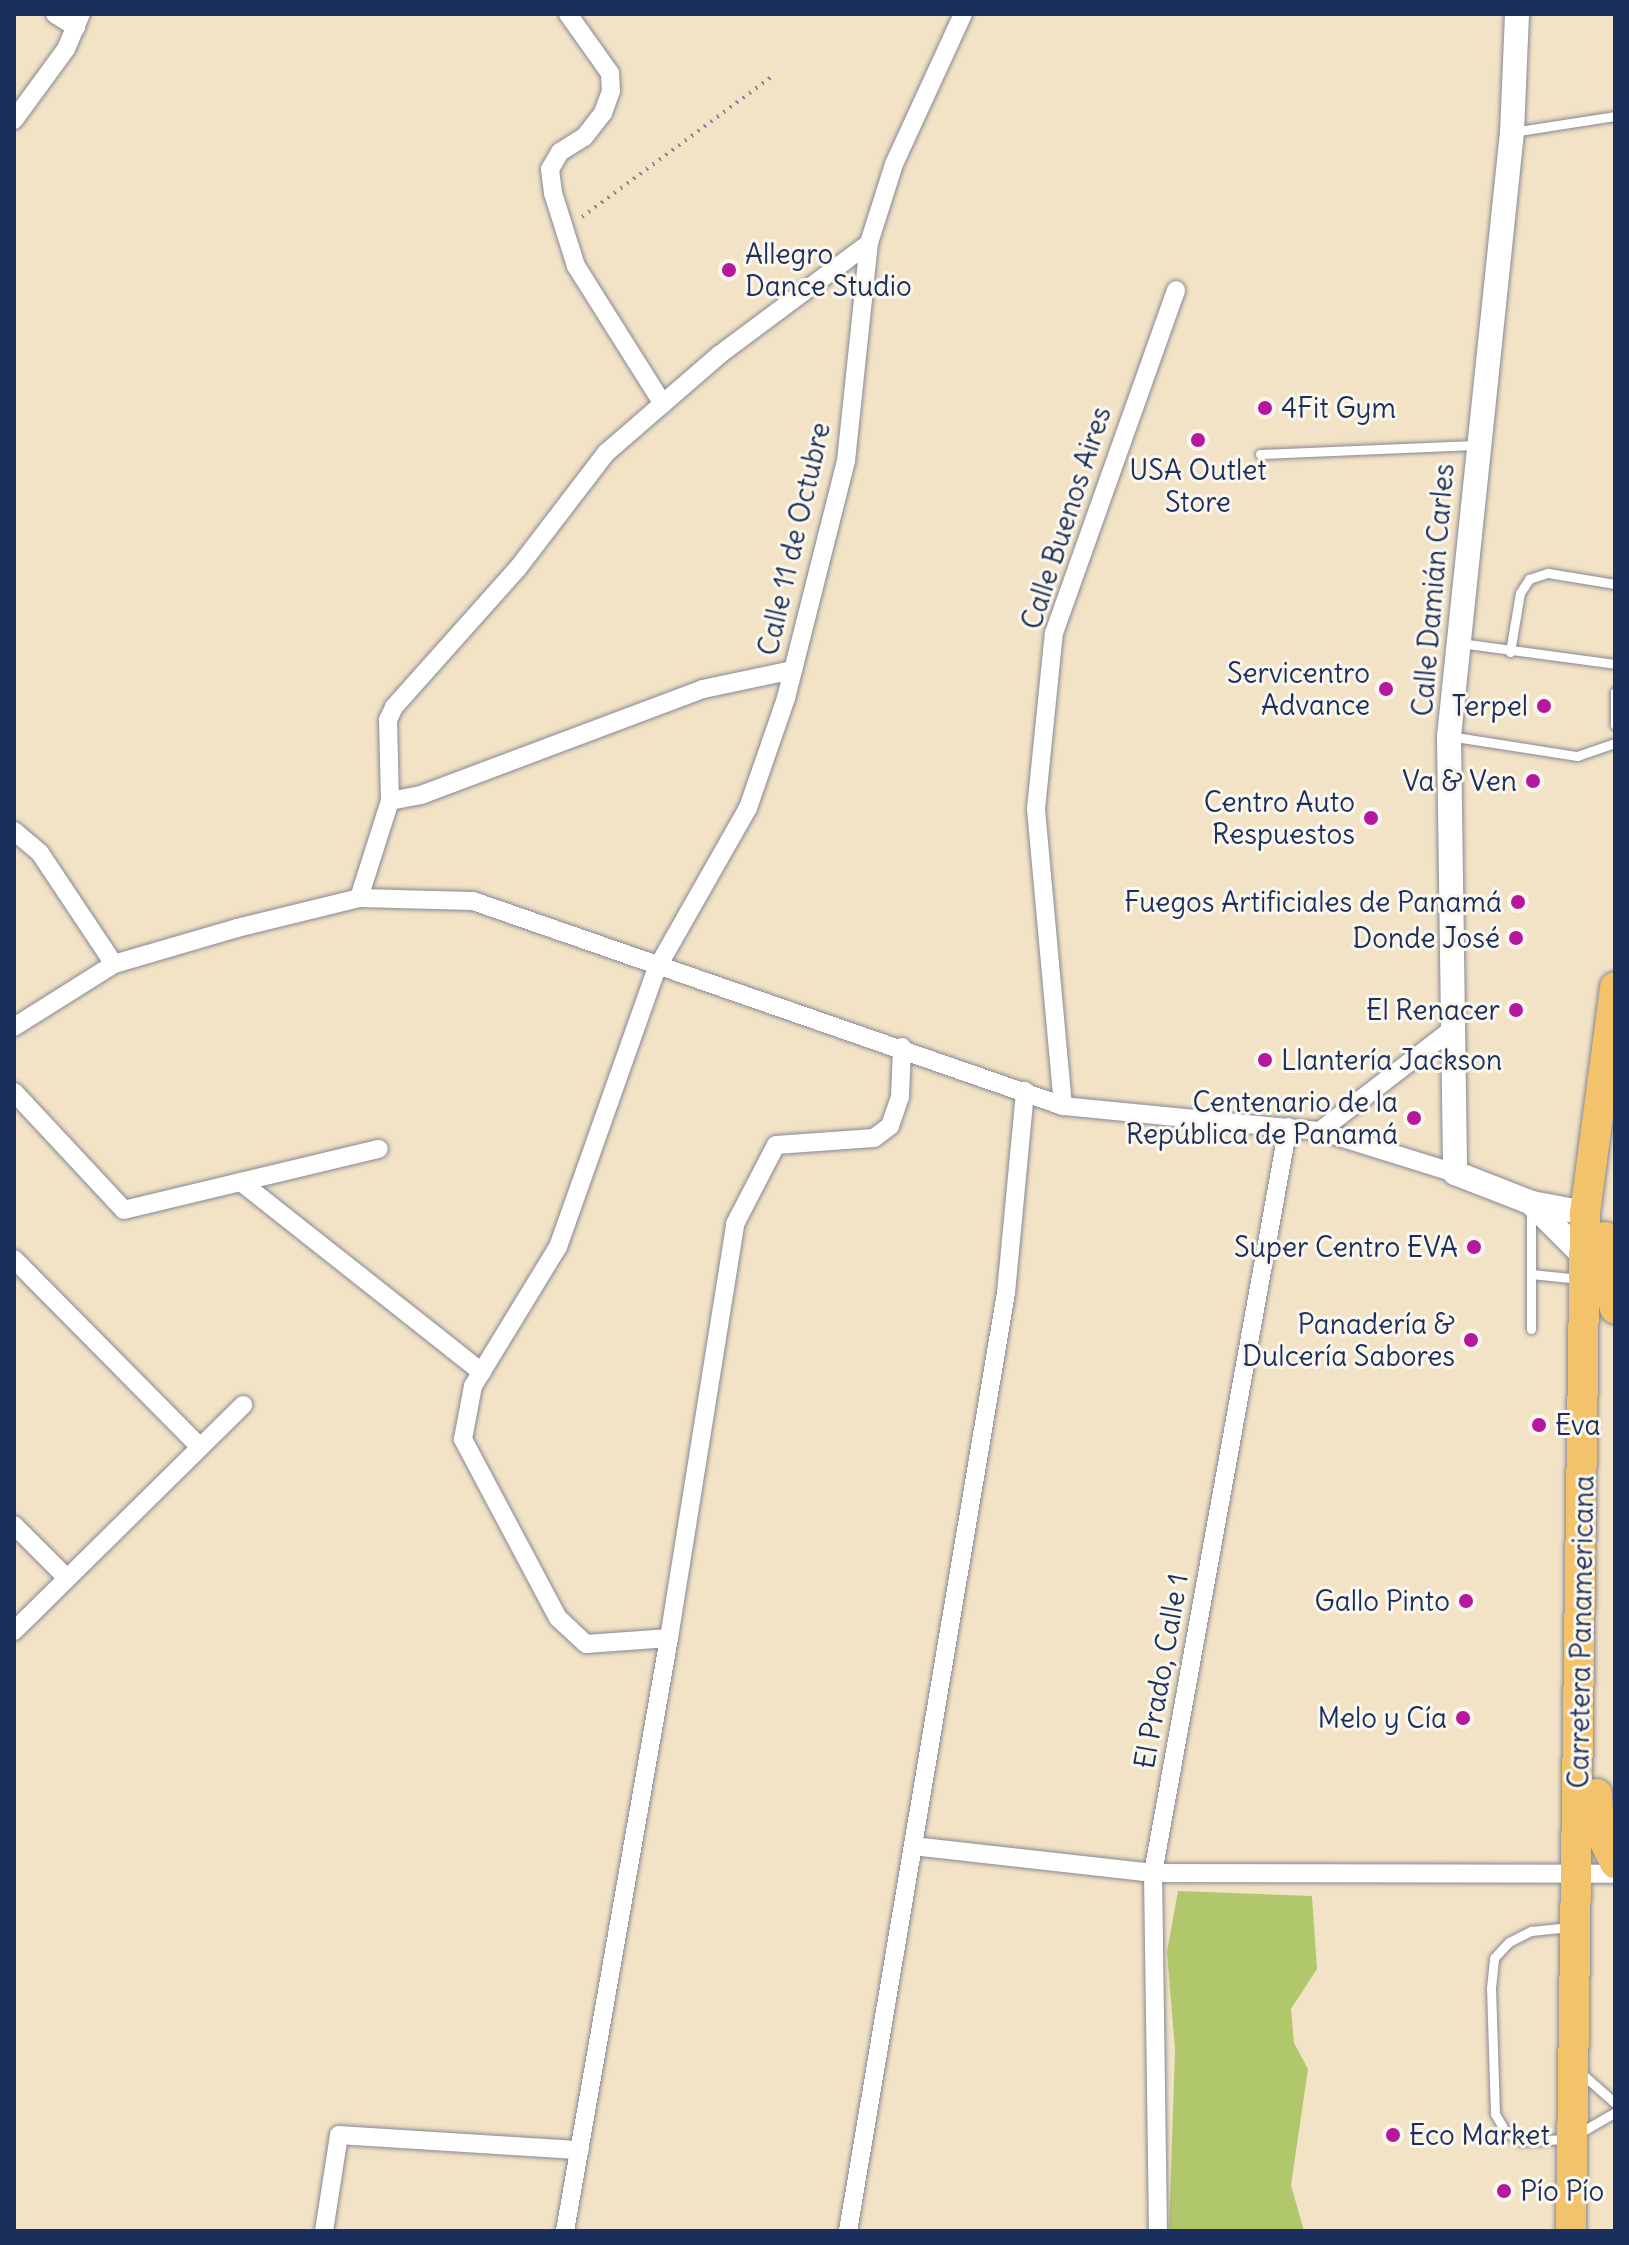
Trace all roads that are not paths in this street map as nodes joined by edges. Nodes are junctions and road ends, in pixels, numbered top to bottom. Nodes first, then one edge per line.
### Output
1 (55, 14) edge
2 (568, 14) edge
3 (963, 14) edge
4 (1517, 14) edge
5 (79, 20) edge
6 (1615, 116) edge
7 (14, 120) edge
8 (1512, 132) junction
9 (869, 243) junction
10 (1176, 290) dead end
11 (663, 404) junction
12 (1476, 445) junction
13 (1260, 454) dead end
14 (1615, 584) edge
15 (1456, 643) junction
16 (1510, 652) junction
17 (1615, 664) edge
18 (793, 670) junction
19 (1615, 692) edge
20 (1615, 725) edge
21 (1449, 736) junction
22 (1615, 743) edge
23 (390, 801) junction
24 (14, 831) edge
25 (359, 898) junction
26 (114, 964) junction
27 (657, 968) junction
28 (1615, 987) edge
29 (14, 1027) edge
30 (1451, 1030) junction
31 (902, 1047) junction
32 (1025, 1091) junction
33 (14, 1092) edge
34 (1063, 1106) junction
35 (1288, 1127) junction
36 (1320, 1131) junction
37 (379, 1149) dead end
38 (1455, 1173) junction
39 (241, 1182) junction
40 (1532, 1203) junction
41 (1585, 1213) junction
42 (14, 1259) edge
43 (1585, 1268) junction
44 (1531, 1274) junction
45 (1615, 1309) edge
46 (1531, 1329) dead end
47 (482, 1372) junction
48 (243, 1405) dead end
49 (200, 1447) junction
50 (1583, 1516) junction
51 (14, 1525) edge
52 (67, 1578) junction
53 (14, 1631) edge
54 (669, 1638) junction
55 (913, 1846) junction
56 (1615, 1863) edge
57 (1153, 1873) junction
58 (1615, 1874) edge
59 (1578, 1875) junction
60 (1577, 1926) junction
61 (1575, 2059) junction
62 (1615, 2103) edge
63 (1615, 2112) edge
64 (1573, 2139) junction
65 (580, 2150) junction
66 (324, 2231) edge
67 (565, 2231) edge
68 (848, 2231) edge
69 (1158, 2231) edge
70 (1571, 2231) edge

1 - 5 street
2 - 11 street
3 - 9 street, Calle 11 de Octubre
4 - 8 street, Calle Damián Carles
5 - 7 street
6 - 8 lane
8 - 12 street, Calle Damián Carles
9 - 11 street
9 - 18 street, Calle 11 de Octubre
10 - 34 street, Calle Buenos Aires
11 - 23 street
12 - 13 lane
12 - 15 street, Calle Damián Carles
14 - 16 lane
15 - 16 lane
15 - 21 street, Calle Damián Carles
16 - 17 lane
18 - 23 street
18 - 27 street, Calle 11 de Octubre
19 - 20 lane
21 - 22 lane
21 - 30 street, Calle Damián Carles
23 - 25 street
24 - 26 street
25 - 26 street
25 - 27 street
26 - 29 street
27 - 31 street
27 - 47 street, Calle 11 de Octubre
28 - 41 highway, Carretera Panamericana
30 - 36 street
30 - 38 street, Calle Damián Carles
31 - 32 street
31 - 54 street
32 - 34 street
32 - 55 street
33 - 39 street
34 - 35 street
35 - 36 street
35 - 57 street, El Prado, Calle 1
36 - 38 street
37 - 39 street
38 - 40 street
39 - 47 street
40 - 41 street
40 - 43 street
40 - 44 lane
41 - 43 highway, Carretera Panamericana
41 - 45 highway
42 - 49 street
43 - 44 lane
43 - 50 highway, Carretera Panamericana
44 - 46 lane
47 - 54 street, Calle 11 de Octubre
48 - 49 street
49 - 52 street
50 - 56 highway
50 - 59 highway, Carretera Panamericana
51 - 52 street
52 - 53 street
54 - 65 street
55 - 57 street
55 - 68 street
57 - 59 street
57 - 69 street, El Prado, Calle 1
58 - 59 street
59 - 60 highway, Carretera Panamericana
60 - 61 highway, Carretera Panamericana
60 - 64 lane
61 - 62 lane
61 - 64 highway, Carretera Panamericana
63 - 64 lane
64 - 70 highway, Carretera Panamericana
65 - 66 street
65 - 67 street

